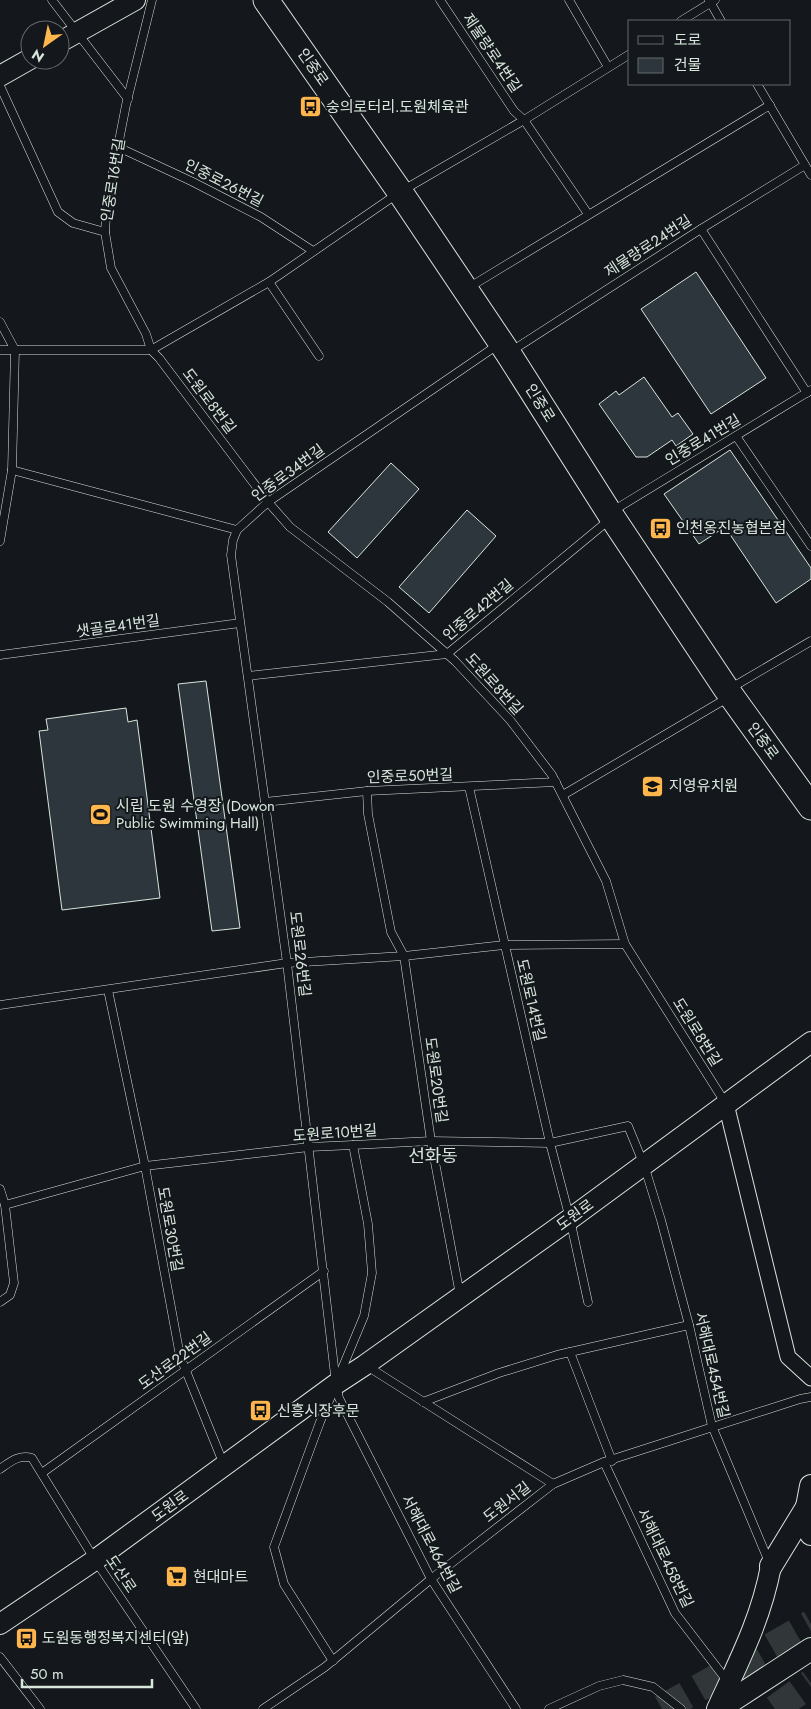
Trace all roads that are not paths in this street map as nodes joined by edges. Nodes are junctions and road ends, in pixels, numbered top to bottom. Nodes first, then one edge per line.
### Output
1 (52, 0) edge
2 (135, 0) edge
3 (152, 0) edge
4 (266, 0) edge
5 (440, 0) edge
6 (569, 0) edge
7 (711, 1) edge
8 (682, 20) edge
9 (720, 20) edge
10 (78, 32) junction
11 (70, 36) edge
12 (628, 55) edge
13 (20, 65) edge
14 (608, 67) junction
15 (0, 76) edge
16 (759, 85) edge
17 (0, 86) edge
18 (128, 99) junction
19 (770, 105) junction
20 (524, 120) junction
21 (118, 147) junction
22 (805, 166) junction
23 (811, 175) edge
24 (400, 192) junction
25 (588, 214) junction
26 (701, 229) junction
27 (105, 232) junction
28 (313, 251) junction
29 (269, 282) junction
30 (465, 290) junction
31 (0, 322) edge
32 (505, 348) junction
33 (0, 350) edge
34 (15, 350) junction
35 (151, 350) junction
36 (319, 356) dead end
37 (809, 392) edge
38 (736, 436) junction
39 (12, 470) junction
40 (268, 502) junction
41 (611, 515) junction
42 (237, 530) junction
43 (0, 542) edge
44 (811, 546) edge
45 (240, 623) junction
46 (811, 641) edge
47 (447, 654) junction
48 (0, 656) edge
49 (248, 676) junction
50 (728, 693) junction
51 (556, 782) junction
52 (469, 787) junction
53 (366, 791) junction
54 (563, 796) junction
55 (265, 802) junction
56 (811, 807) edge
57 (624, 944) junction
58 (504, 945) junction
59 (404, 956) junction
60 (287, 964) junction
61 (108, 990) junction
62 (0, 1005) edge
63 (811, 1042) edge
64 (726, 1104) junction
65 (430, 1141) junction
66 (550, 1143) junction
67 (353, 1145) junction
68 (309, 1148) junction
69 (644, 1165) junction
70 (144, 1166) junction
71 (0, 1189) edge
72 (5, 1205) junction
73 (570, 1219) junction
74 (324, 1271) junction
75 (460, 1296) junction
76 (0, 1302) edge
77 (588, 1302) dead end
78 (689, 1325) junction
79 (570, 1352) junction
80 (365, 1365) junction
81 (185, 1371) junction
82 (811, 1378) edge
83 (336, 1384) junction
84 (811, 1397) edge
85 (424, 1402) junction
86 (712, 1426) junction
87 (608, 1461) junction
88 (224, 1466) junction
89 (0, 1469) edge
90 (42, 1473) junction
91 (553, 1484) junction
92 (809, 1496) edge
93 (811, 1534) edge
94 (95, 1560) junction
95 (771, 1566) junction
96 (431, 1579) junction
97 (0, 1624) edge
98 (811, 1649) edge
99 (0, 1657) edge
100 (333, 1661) junction
101 (729, 1684) junction
102 (40, 1709) edge
103 (196, 1709) edge
104 (262, 1709) edge
105 (516, 1709) edge
106 (548, 1709) edge
107 (681, 1709) edge
108 (718, 1709) edge

1 - 10 lane
2 - 10 street
3 - 18 lane, 인중로16번길
4 - 24 main road, 인중로
5 - 20 lane, 제물량로4번길
6 - 14 lane
7 - 8 lane
7 - 9 lane
10 - 11 street
10 - 18 lane
12 - 14 lane
13 - 15 street
14 - 20 lane
16 - 19 lane
17 - 27 lane, 인중로16번길
18 - 21 lane, 인중로16번길
19 - 22 lane
19 - 25 lane
20 - 24 lane
20 - 25 lane, 제물량로4번길
21 - 27 lane, 인중로16번길
21 - 28 lane, 인중로26번길
22 - 23 lane
22 - 26 lane, 제물량로24번길
24 - 28 lane
24 - 30 main road, 인중로
25 - 30 lane
26 - 32 lane, 제물량로24번길
26 - 37 lane
27 - 35 lane
28 - 29 lane
29 - 35 lane
29 - 36 lane
30 - 32 main road, 인중로
31 - 34 lane
32 - 40 lane, 인중로34번길
32 - 41 main road, 인중로
33 - 34 lane
34 - 35 lane
34 - 39 lane
35 - 40 lane, 도원로8번길
37 - 38 lane, 인중로41번길
38 - 41 lane, 인중로41번길
38 - 44 lane
39 - 42 lane
39 - 43 lane
40 - 42 lane, 인중로34번길
40 - 47 lane, 도원로8번길
41 - 47 lane, 인중로42번길
41 - 50 main road, 인중로
42 - 45 lane, 도원로26번길
45 - 48 lane, 샛골로41번길
45 - 49 lane, 도원로26번길
46 - 50 lane
47 - 49 lane, 인중로42번길
47 - 51 lane, 도원로8번길
49 - 55 lane, 도원로26번길
50 - 54 lane
50 - 56 main road, 인중로
51 - 52 lane, 인중로50번길
51 - 54 lane, 도원로8번길
52 - 53 lane, 인중로50번길
52 - 58 lane, 도원로14번길
53 - 55 lane, 인중로50번길
53 - 59 lane
54 - 57 lane, 도원로8번길
55 - 60 lane, 도원로26번길
57 - 58 lane
57 - 64 lane, 도원로8번길
58 - 59 lane
58 - 66 lane, 도원로14번길
59 - 60 lane
59 - 65 lane, 도원로20번길
60 - 61 lane
60 - 68 lane, 도원로26번길
61 - 62 lane
61 - 70 lane, 도원로30번길
63 - 64 street, 도원로
64 - 69 street, 도원로
64 - 82 street
65 - 66 lane, 도원로10번길
65 - 67 lane, 도원로10번길
65 - 75 lane, 도원로20번길
66 - 69 lane, 도원로10번길
66 - 73 lane, 도원로14번길
67 - 68 lane, 도원로10번길
67 - 83 lane
68 - 70 lane, 도원로10번길
68 - 74 lane, 도원로26번길
69 - 73 street, 도원로
69 - 78 lane, 서해대로454번길
70 - 72 lane, 도원로10번길
70 - 81 lane, 도원로30번길
71 - 72 lane
72 - 76 lane
73 - 75 street, 도원로
73 - 77 lane, 도원로14번길
74 - 81 lane, 도산로22번길
74 - 83 lane, 도원로26번길
75 - 80 street, 도원로
78 - 79 lane
78 - 86 lane, 서해대로454번길
79 - 85 lane
79 - 87 lane, 서해대로458번길
80 - 83 street, 도원로
80 - 85 lane
81 - 88 lane, 도원로30번길
81 - 90 lane, 도산로22번길
83 - 88 street, 도원로
83 - 96 lane, 서해대로464번길
83 - 100 lane
84 - 86 lane, 도원서길
85 - 91 lane
86 - 87 lane, 도원서길
86 - 95 lane, 서해대로454번길
87 - 91 lane, 도원서길
87 - 101 lane, 서해대로458번길
88 - 94 street, 도원로
89 - 90 lane, 도산로
90 - 94 lane, 도산로
91 - 96 lane, 도원서길
92 - 93 main road
92 - 95 main road
94 - 97 street, 도원로
94 - 103 lane, 도산로
95 - 101 street
96 - 100 lane, 도원서길
96 - 105 lane, 서해대로464번길
98 - 108 main road
99 - 102 lane
100 - 104 lane, 도원서길
101 - 108 street
106 - 107 lane

